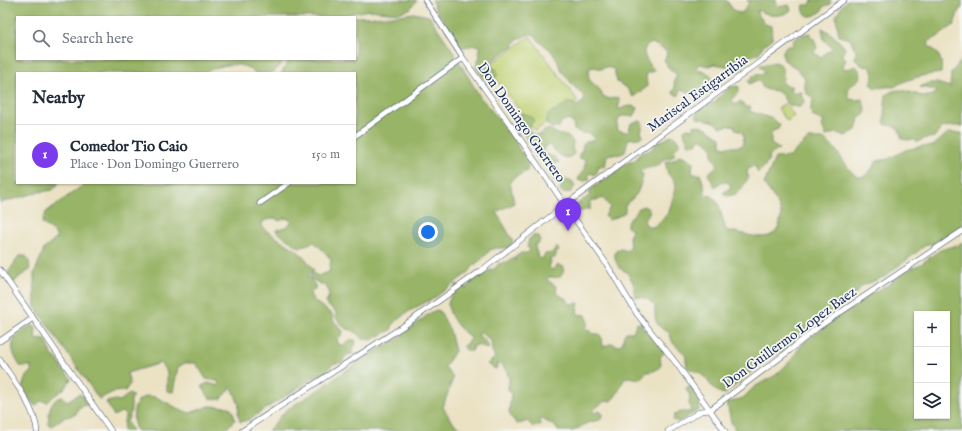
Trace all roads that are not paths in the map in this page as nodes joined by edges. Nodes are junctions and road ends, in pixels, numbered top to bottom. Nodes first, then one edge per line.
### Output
1 (425, 0) edge
2 (844, 0) edge
3 (463, 58) junction
4 (356, 135) edge
5 (288, 184) edge
6 (260, 203) dead end
7 (565, 206) junction
8 (962, 231) edge
9 (0, 270) edge
10 (33, 318) junction
11 (0, 341) edge
12 (0, 360) edge
13 (710, 410) junction
14 (37, 431) edge
15 (111, 431) edge
16 (242, 431) edge
17 (668, 431) edge
18 (725, 431) edge

1 - 3 street, Don Domingo Guerrero
2 - 7 street, Mariscal Estigarribia
3 - 4 street
3 - 7 street, Don Domingo Guerrero
5 - 6 street
7 - 13 street, Don Domingo Guerrero
7 - 16 street, Mariscal Estigarribia
8 - 13 street, Don Guillermo Lopez Baez
9 - 10 street
10 - 11 street
10 - 15 street
12 - 14 street
13 - 17 street, Don Guillermo Lopez Baez
13 - 18 street, Don Domingo Guerrero

